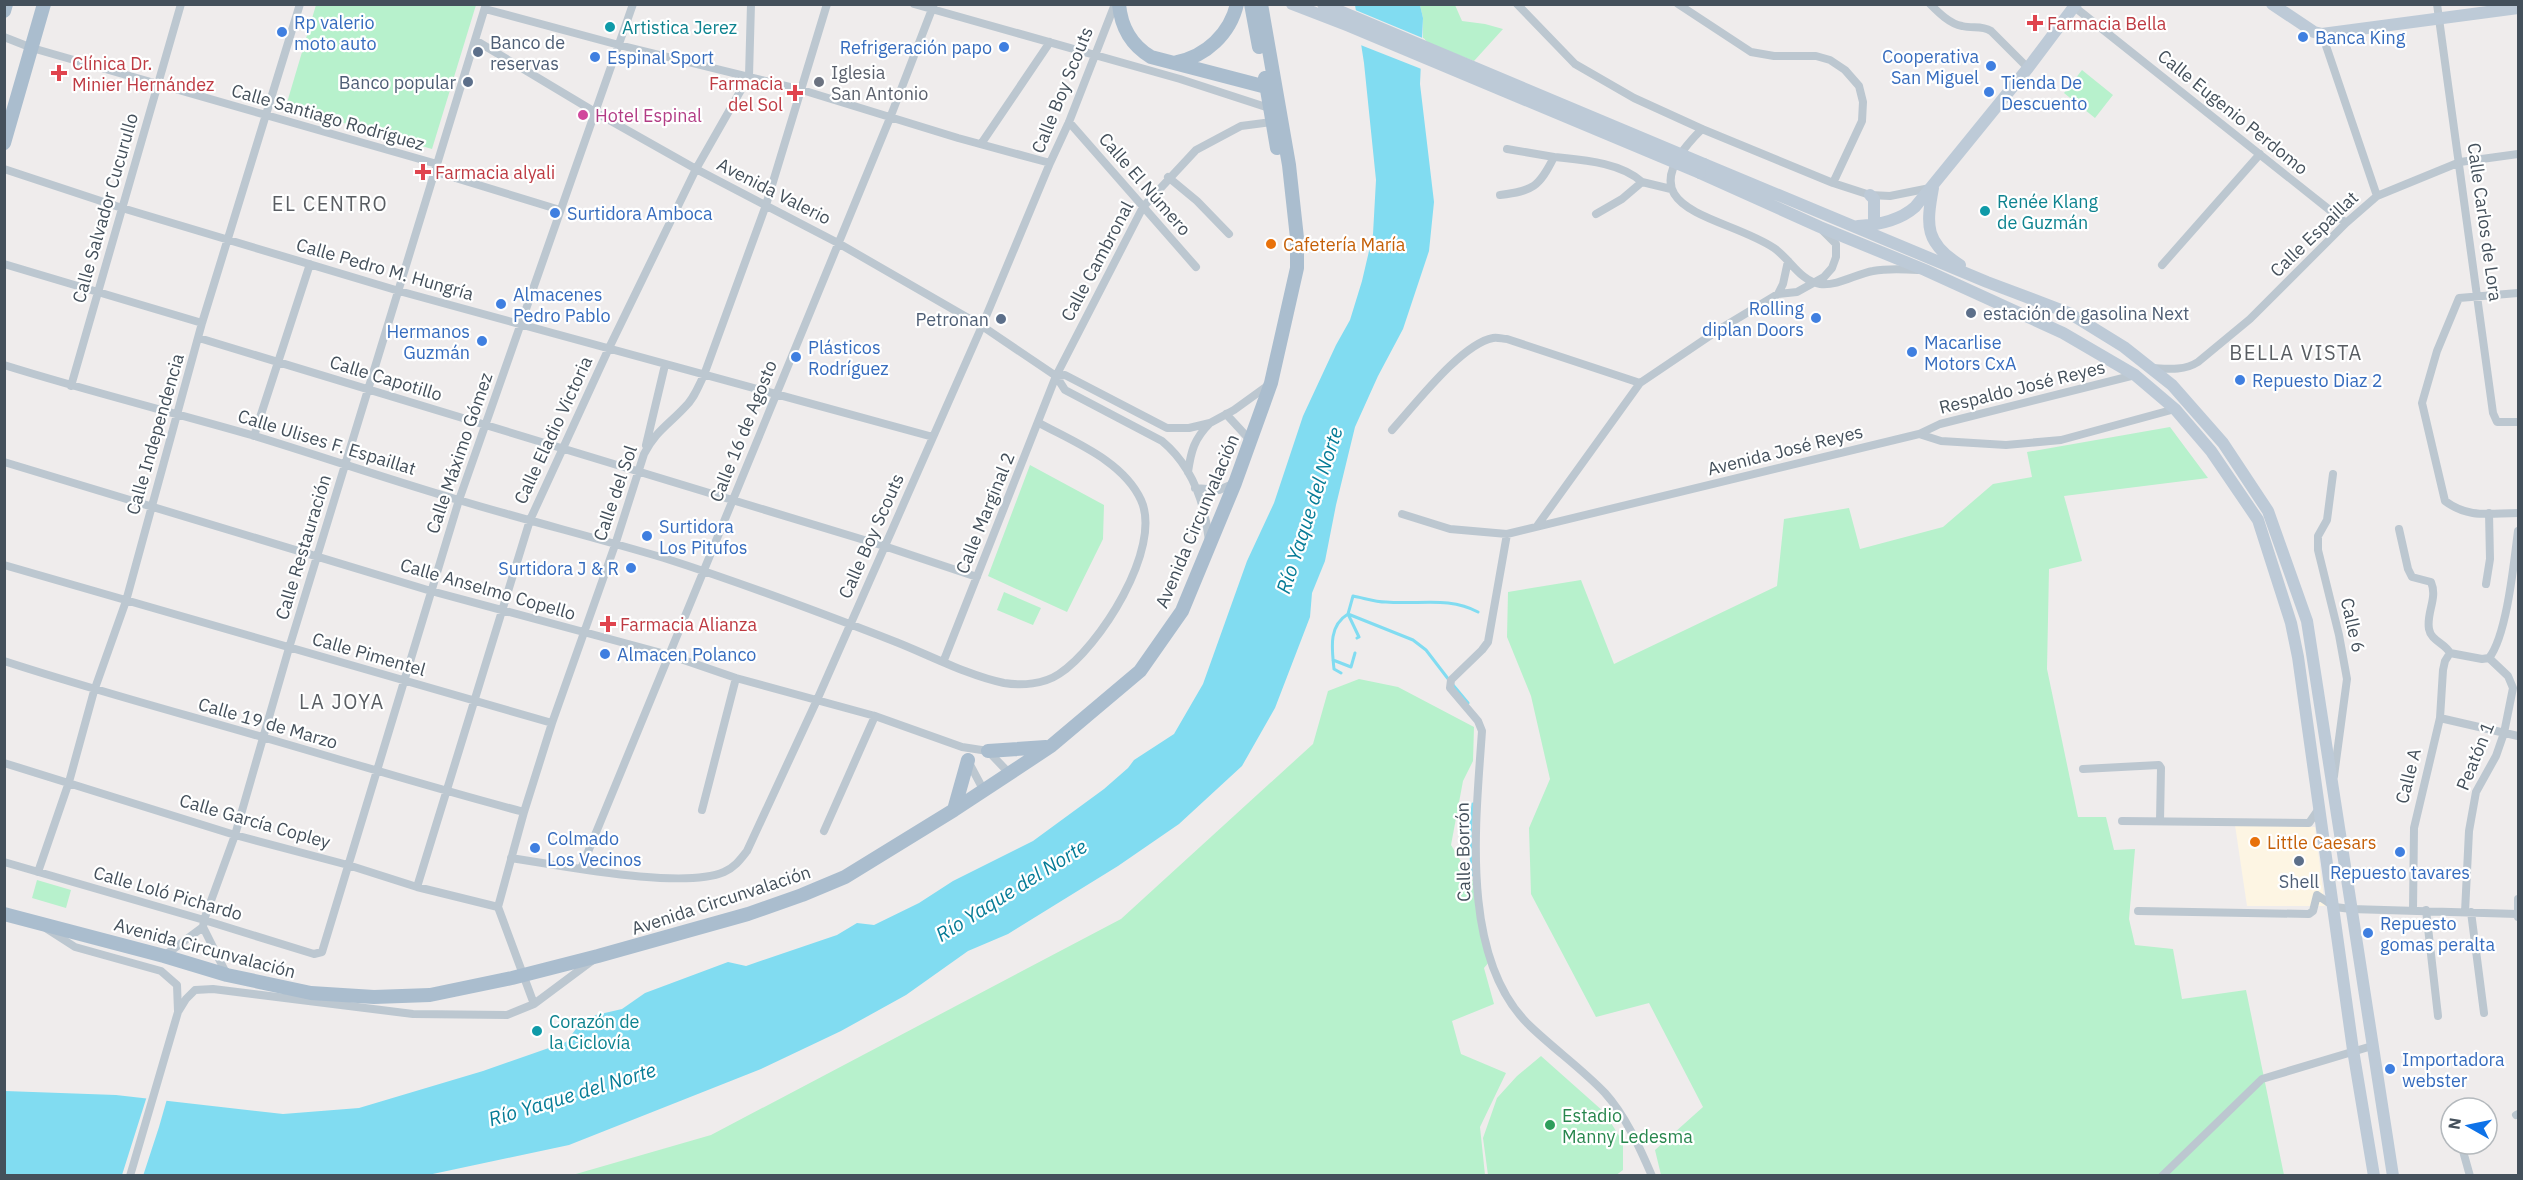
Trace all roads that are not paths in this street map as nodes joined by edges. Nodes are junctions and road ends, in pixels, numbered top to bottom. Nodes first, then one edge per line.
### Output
1 (6, 4) edge
2 (44, 4) edge
3 (181, 4) edge
4 (300, 4) edge
5 (633, 4) edge
6 (751, 4) edge
7 (827, 4) edge
8 (914, 4) edge
9 (1117, 4) edge
10 (1237, 4) edge
11 (1251, 4) edge
12 (1261, 4) edge
13 (1292, 4) edge
14 (1323, 4) edge
15 (1516, 4) edge
16 (1678, 4) edge
17 (1930, 4) edge
18 (2272, 4) edge
19 (2437, 4) edge
20 (2074, 5) edge
21 (485, 7) edge
22 (933, 7) edge
23 (1687, 7) edge
24 (2518, 8) edge
25 (4, 10) edge
26 (2439, 19) junction
27 (2322, 34) junction
28 (4, 37) edge
29 (475, 40) junction
30 (1050, 42) junction
31 (619, 45) junction
32 (32, 48) junction
33 (1095, 54) junction
34 (1175, 62) junction
35 (2028, 68) junction
36 (749, 76) junction
37 (157, 85) junction
38 (1271, 88) junction
39 (802, 90) junction
40 (595, 112) junction
41 (1270, 115) junction
42 (266, 116) junction
43 (890, 118) junction
44 (1070, 122) junction
45 (1702, 129) junction
46 (4, 142) edge
47 (981, 144) junction
48 (1507, 149) dead end
49 (2260, 154) junction
50 (2518, 154) edge
51 (1554, 157) junction
52 (2460, 162) junction
53 (1050, 163) junction
54 (436, 168) junction
55 (1702, 168) junction
56 (4, 169) edge
57 (696, 169) junction
58 (1168, 177) junction
59 (1642, 182) junction
60 (1833, 183) junction
61 (1933, 187) junction
62 (1671, 189) junction
63 (1500, 195) dead end
64 (1870, 195) junction
65 (2378, 196) junction
66 (766, 205) junction
67 (1143, 207) junction
68 (122, 208) junction
69 (560, 210) junction
70 (1596, 214) dead end
71 (2346, 223) junction
72 (1874, 224) junction
73 (1854, 226) junction
74 (1820, 227) junction
75 (1229, 234) dead end
76 (229, 240) junction
77 (838, 243) junction
78 (1788, 261) junction
79 (4, 264) edge
80 (310, 264) junction
81 (2162, 265) dead end
82 (1196, 267) dead end
83 (1925, 270) junction
84 (1987, 282) junction
85 (1814, 283) junction
86 (98, 291) junction
87 (399, 291) junction
88 (2518, 293) edge
89 (1778, 294) junction
90 (2479, 296) junction
91 (1288, 302) junction
92 (202, 324) junction
93 (520, 325) junction
94 (982, 326) junction
95 (199, 338) junction
96 (609, 348) junction
97 (278, 363) junction
98 (665, 364) junction
99 (4, 365) edge
100 (2152, 368) junction
101 (704, 375) junction
102 (2135, 375) junction
103 (1056, 376) junction
104 (1271, 382) junction
105 (1640, 383) junction
106 (71, 386) junction
107 (370, 390) junction
108 (776, 393) junction
109 (2175, 409) junction
110 (1226, 414) junction
111 (178, 416) junction
112 (2518, 422) edge
113 (1039, 423) junction
114 (1210, 423) junction
115 (487, 427) junction
116 (1392, 430) dead end
117 (1919, 434) junction
118 (254, 436) junction
119 (933, 437) junction
120 (1250, 440) junction
121 (563, 450) junction
122 (644, 454) junction
123 (4, 462) edge
124 (346, 465) junction
125 (1188, 472) junction
126 (636, 473) junction
127 (2333, 474) dead end
128 (1235, 483) junction
129 (1195, 488) junction
130 (459, 500) junction
131 (731, 502) junction
132 (152, 506) junction
133 (2489, 513) junction
134 (2518, 513) edge
135 (1402, 514) dead end
136 (530, 520) junction
137 (1538, 526) junction
138 (2399, 529) dead end
139 (2518, 531) edge
140 (1507, 534) junction
141 (615, 545) junction
142 (884, 546) junction
143 (1210, 546) junction
144 (318, 557) junction
145 (4, 566) edge
146 (705, 572) junction
147 (977, 577) junction
148 (2486, 584) dead end
149 (431, 591) junction
150 (126, 601) junction
151 (500, 610) junction
152 (849, 624) junction
153 (583, 633) junction
154 (289, 648) junction
155 (2450, 653) junction
156 (669, 655) junction
157 (2489, 658) junction
158 (944, 660) junction
159 (4, 661) edge
160 (736, 678) junction
161 (405, 681) junction
162 (94, 690) junction
163 (817, 700) junction
164 (474, 701) junction
165 (875, 716) junction
166 (2440, 718) junction
167 (552, 723) junction
168 (2504, 733) junction
169 (2518, 736) edge
170 (263, 737) junction
171 (1051, 746) junction
172 (988, 752) junction
173 (965, 754) junction
174 (4, 763) edge
175 (2083, 769) dead end
176 (377, 772) junction
177 (1009, 773) junction
178 (69, 782) junction
179 (2332, 785) junction
180 (984, 791) junction
181 (447, 792) junction
182 (2320, 806) junction
183 (702, 810) dead end
184 (954, 810) junction
185 (524, 812) junction
186 (2122, 821) dead end
187 (2160, 822) junction
188 (824, 831) dead end
189 (235, 835) junction
190 (510, 858) junction
191 (4, 862) edge
192 (348, 865) junction
193 (581, 869) junction
194 (39, 872) junction
195 (417, 886) junction
196 (2518, 899) edge
197 (498, 907) junction
198 (2335, 907) junction
199 (2351, 909) junction
200 (2413, 909) junction
201 (2426, 910) junction
202 (2138, 911) dead end
203 (2468, 912) junction
204 (4, 914) edge
205 (2518, 916) edge
206 (39, 923) junction
207 (203, 923) junction
208 (322, 952) joint
209 (164, 956) junction
210 (598, 956) junction
211 (226, 975) junction
212 (524, 975) junction
213 (534, 1004) junction
214 (178, 1012) junction
215 (2484, 1013) dead end
216 (2438, 1016) dead end
217 (2372, 1046) junction
218 (2353, 1050) junction
219 (2464, 1156) edge
220 (130, 1176) edge
221 (1652, 1176) edge
222 (2162, 1176) edge
223 (2374, 1176) edge
224 (2393, 1176) edge
225 (2470, 1176) edge

1 - 25 main road
2 - 32 main road
3 - 37 street, Calle Salvador Cucurullo
4 - 42 street, Calle Independencia
5 - 31 street, Calle Máximo Gómez
6 - 36 street, Calle Eladio Victoria
7 - 39 street, Calle del Sol
8 - 22 street
9 - 33 street, Calle Boy Scouts
9 - 34 main road
10 - 34 main road
11 - 38 main road, Avenida Circunvalación
12 - 38 main road, Avenida Circunvalación
13 - 55 main road, bridge
14 - 55 main road, bridge
15 - 45 street
16 - 23 street
17 - 35 street
18 - 27 main road
19 - 26 street, Calle Carlos de Lora
20 - 35 main road
20 - 49 street, Calle Eugenio Perdomo
21 - 29 street, Calle Restauración
21 - 31 street
22 - 30 street
22 - 43 street, Calle 16 de Agosto
23 - 60 street
24 - 26 main road
26 - 27 main road
26 - 52 street, Calle Carlos de Lora
27 - 65 street
28 - 32 street, Calle Santiago Rodríguez
29 - 40 street, Avenida Valerio
29 - 54 street, Calle Restauración
30 - 33 street
30 - 47 street
31 - 36 street
31 - 40 street, Calle Máximo Gómez
32 - 37 street, Calle Santiago Rodríguez
32 - 46 main road
33 - 41 street
33 - 44 street, Calle Boy Scouts
34 - 38 main road
35 - 61 main road
36 - 39 street
36 - 57 street, Calle Eladio Victoria
37 - 42 street, Calle Santiago Rodríguez
37 - 68 street, Calle Salvador Cucurullo
38 - 41 main road, Avenida Circunvalación
38 - 91 main road, Avenida Circunvalación
39 - 43 street
39 - 66 street, Calle del Sol
40 - 57 street, Avenida Valerio
40 - 69 street, Calle Máximo Gómez
41 - 58 street, Calle Cambronal
41 - 91 main road, Avenida Circunvalación
42 - 54 street, Calle Santiago Rodríguez
42 - 76 street, Calle Independencia
43 - 47 street
43 - 77 street, Calle 16 de Agosto
44 - 53 street, Calle Boy Scouts
44 - 67 street, Calle El Número
45 - 60 street
45 - 62 street
47 - 53 street
48 - 51 street
49 - 71 street, Calle Eugenio Perdomo
49 - 81 street
50 - 52 street, Calle Espaillat
51 - 59 street
51 - 63 street
52 - 65 street, Calle Espaillat
52 - 90 street, Calle Carlos de Lora
53 - 94 street, Calle Boy Scouts
54 - 69 street, Calle Santiago Rodríguez
54 - 87 street, Calle Restauración
55 - 73 main road
55 - 74 main road
56 - 68 street, Calle Pedro M. Hungría
57 - 66 street, Avenida Valerio
57 - 96 street, Calle Eladio Victoria
58 - 67 street, Calle Cambronal
58 - 75 street
59 - 62 street
59 - 70 street
60 - 64 street
61 - 64 street
61 - 72 main road
61 - 84 main road
62 - 78 street
64 - 72 main road
65 - 71 street, Calle Espaillat
66 - 77 street, Avenida Valerio
66 - 101 street, Calle del Sol
67 - 82 street, Calle El Número
67 - 103 street, Calle Cambronal
68 - 76 street, Calle Pedro M. Hungría
68 - 86 street, Calle Salvador Cucurullo
69 - 93 street, Calle Máximo Gómez
71 - 100 street, Calle Espaillat
72 - 73 main road
73 - 84 main road
74 - 83 main road
74 - 85 street
76 - 80 street, Calle Pedro M. Hungría
76 - 92 street, Calle Independencia
77 - 94 street, Avenida Valerio
77 - 108 street, Calle 16 de Agosto
78 - 85 street
78 - 89 street
79 - 86 street
80 - 87 street, Calle Pedro M. Hungría
80 - 97 street
83 - 85 street
83 - 102 main road
84 - 100 main road
85 - 89 street
86 - 92 street
86 - 106 street, Calle Salvador Cucurullo
87 - 93 street, Calle Pedro M. Hungría
87 - 107 street, Calle Restauración
88 - 90 street
89 - 105 street
90 - 112 street, Calle Carlos de Lora
90 - 133 street
91 - 104 main road, Avenida Circunvalación
92 - 95 street, Calle Independencia
93 - 96 street, Calle Pedro M. Hungría
93 - 115 street, Calle Máximo Gómez
94 - 103 street, Avenida Valerio
94 - 119 street, Calle Boy Scouts
95 - 97 street, Calle Capotillo
95 - 111 street, Calle Independencia
96 - 98 street, Calle Pedro M. Hungría
96 - 121 street, Calle Eladio Victoria
97 - 107 street, Calle Capotillo
97 - 118 street
98 - 101 street, Calle Pedro M. Hungría
98 - 122 street
99 - 106 street, Calle Ulises F. Espaillat
100 - 179 main road
101 - 108 street, Calle Pedro M. Hungría
101 - 122 street, Calle del Sol
102 - 109 main road
102 - 117 street, Respaldo José Reyes
103 - 113 street, Calle Marginal 2
103 - 114 street, Avenida Valerio
103 - 125 street, Avenida Valerio
104 - 110 street, Avenida Valerio
104 - 120 main road, Avenida Circunvalación
105 - 116 street
105 - 137 street
106 - 111 street, Calle Ulises F. Espaillat
107 - 115 street, Calle Capotillo
107 - 124 street, Calle Restauración
108 - 119 street, Calle Pedro M. Hungría
108 - 131 street, Calle 16 de Agosto
109 - 117 street, Avenida José Reyes
109 - 182 main road
110 - 114 street, Avenida Valerio
110 - 120 street
111 - 118 street, Calle Ulises F. Espaillat
111 - 132 street, Calle Independencia
113 - 147 street, Calle Marginal 2
113 - 158 street, Calle Ulises F. Espaillat
114 - 125 street
115 - 121 street, Calle Capotillo
115 - 130 street, Calle Máximo Gómez
117 - 137 street, Avenida José Reyes
118 - 124 street, Calle Ulises F. Espaillat
119 - 142 street, Calle Boy Scouts
120 - 128 main road, Avenida Circunvalación
121 - 126 street, Calle Capotillo
121 - 136 street, Calle Eladio Victoria
122 - 126 street, Calle del Sol
123 - 132 street, Calle Anselmo Copello
124 - 130 street, Calle Ulises F. Espaillat
124 - 144 street, Calle Restauración
125 - 129 street, Avenida Valerio
126 - 131 street, Calle Capotillo
126 - 141 street, Calle del Sol
127 - 179 street, Calle 6
128 - 129 street
128 - 143 main road, Avenida Circunvalación
129 - 143 street, Avenida Valerio
130 - 136 street, Calle Ulises F. Espaillat
130 - 149 street, Calle Máximo Gómez
131 - 142 street, Calle Capotillo
131 - 146 street, Calle 16 de Agosto
132 - 144 street, Calle Anselmo Copello
132 - 150 street, Calle Independencia
133 - 134 street
133 - 148 street
135 - 140 street, Avenida José Reyes
136 - 141 street, Calle Ulises F. Espaillat
136 - 151 street, Calle Eladio Victoria
137 - 140 street, Avenida José Reyes
138 - 155 street
139 - 157 street
140 - 221 street, Calle Borrón
141 - 146 street, Calle Ulises F. Espaillat
141 - 153 street, Calle del Sol
142 - 147 street, Calle Capotillo
142 - 152 street, Calle Boy Scouts
143 - 171 main road, Avenida Circunvalación
144 - 149 street, Calle Anselmo Copello
144 - 154 street, Calle Restauración
145 - 150 street, Calle Pimentel
146 - 152 street, Calle Ulises F. Espaillat
146 - 156 street, Calle 16 de Agosto
147 - 158 street, Calle Marginal 2
149 - 151 street, Calle Anselmo Copello
149 - 161 street, Calle Máximo Gómez
150 - 154 street, Calle Pimentel
150 - 162 street, Calle Independencia
151 - 153 street, Calle Anselmo Copello
151 - 164 street, Calle Eladio Victoria
152 - 158 street, Calle Ulises F. Espaillat
152 - 163 street, Calle Boy Scouts
153 - 156 street, Calle Anselmo Copello
153 - 167 street, Calle del Sol
154 - 161 street, Calle Pimentel
154 - 170 street, Calle Restauración
155 - 157 street
155 - 166 street, Calle A
156 - 160 street, Calle Anselmo Copello
156 - 193 street, Calle 16 de Agosto
157 - 168 street, Peatón 1
159 - 162 street, Calle 19 de Marzo
160 - 163 street, Calle Anselmo Copello
160 - 183 street
161 - 164 street, Calle Pimentel
161 - 176 street, Calle Máximo Gómez
162 - 170 street, Calle 19 de Marzo
162 - 178 street, Calle Independencia
163 - 165 street, Calle Anselmo Copello
163 - 193 street, Calle Boy Scouts
164 - 167 street, Calle Pimentel
164 - 181 street, Calle Eladio Victoria
165 - 173 street, Calle Anselmo Copello
165 - 188 street
166 - 168 street
166 - 200 street, Calle A
167 - 185 street, Calle del Sol
168 - 169 street
168 - 203 street, Peatón 1
170 - 176 street, Calle 19 de Marzo
170 - 189 street, Calle Restauración
171 - 172 main road
171 - 177 main road, Avenida Circunvalación
172 - 173 street, Calle Anselmo Copello
172 - 177 street
173 - 180 street
173 - 184 main road
174 - 178 street, Calle García Copley
175 - 187 street
176 - 181 street, Calle 19 de Marzo
176 - 192 street, Calle Máximo Gómez
177 - 180 main road, Avenida Circunvalación
178 - 189 street, Calle García Copley
178 - 194 street, Calle Independencia
179 - 199 main road
180 - 184 main road, Avenida Circunvalación
181 - 185 street, Calle 19 de Marzo
181 - 195 street, Calle Eladio Victoria
182 - 187 street
182 - 198 main road
184 - 210 main road, Avenida Circunvalación
185 - 190 street, Calle del Sol
186 - 187 street
189 - 192 street, Calle García Copley
189 - 207 street, Calle Restauración
190 - 193 street, Calle Boy Scouts
190 - 197 street, Calle del Sol
191 - 194 street, Calle Loló Pichardo
192 - 195 street, Calle García Copley
192 - 208 street, Calle Máximo Gómez
194 - 207 street, Calle Loló Pichardo
195 - 197 street, Calle García Copley
196 - 205 street
197 - 212 street
198 - 199 street
198 - 202 street
198 - 218 main road
199 - 200 street
199 - 217 main road
200 - 201 street
201 - 203 street
201 - 216 street
203 - 205 street
203 - 215 street, Peatón 1
204 - 206 main road, Avenida Circunvalación
206 - 209 main road, Avenida Circunvalación
206 - 214 street
207 - 208 street, Calle Loló Pichardo
207 - 209 street
207 - 211 street
209 - 211 main road, Avenida Circunvalación
210 - 212 main road, Avenida Circunvalación
210 - 213 street
211 - 212 main road, Avenida Circunvalación
212 - 213 street
213 - 214 street
214 - 220 street
217 - 218 street
217 - 224 main road
218 - 222 street
218 - 223 main road
219 - 225 street

